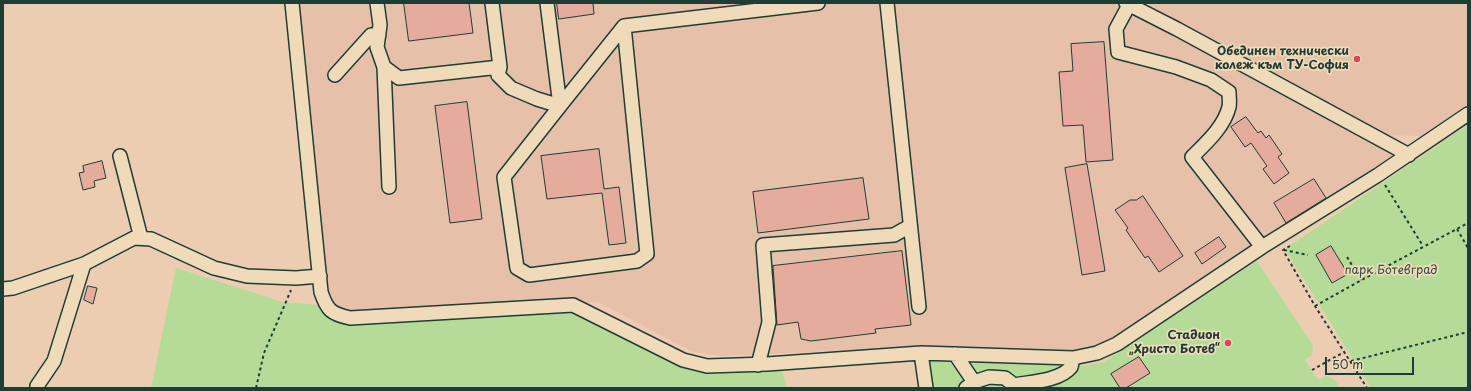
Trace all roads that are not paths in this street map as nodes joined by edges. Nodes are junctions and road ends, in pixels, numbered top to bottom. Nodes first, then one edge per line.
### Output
1 (292, 3) edge
2 (377, 3) edge
3 (492, 3) edge
4 (547, 3) edge
5 (818, 3) edge
6 (886, 3) edge
7 (1127, 4) edge
8 (624, 26) junction
9 (379, 35) junction
10 (384, 67) junction
11 (500, 67) junction
12 (335, 75) dead end
13 (560, 106) junction
14 (1468, 114) edge
15 (1408, 155) junction
16 (120, 156) dead end
17 (388, 187) dead end
18 (910, 226) junction
19 (141, 238) junction
20 (1262, 247) junction
21 (84, 264) junction
22 (320, 276) junction
23 (3, 289) edge
24 (919, 307) dead end
25 (921, 353) junction
26 (955, 354) junction
27 (1073, 358) junction
28 (758, 365) junction
29 (970, 385) edge
30 (37, 386) dead end
31 (1014, 386) edge
32 (926, 388) edge

1 - 22 street
2 - 9 street
3 - 11 street
4 - 13 street
5 - 8 street
6 - 18 street
7 - 15 street
7 - 20 street
8 - 13 street
8 - 13 street
9 - 10 street
9 - 12 street
10 - 11 street
10 - 17 street
11 - 13 street
14 - 15 street
15 - 20 street
16 - 19 street
18 - 24 street
18 - 28 street
19 - 21 street
19 - 22 street
20 - 27 street
21 - 23 street
21 - 30 street
22 - 28 street
25 - 26 street
25 - 28 street
25 - 32 street
26 - 27 street
26 - 29 street
27 - 31 street
29 - 31 street

